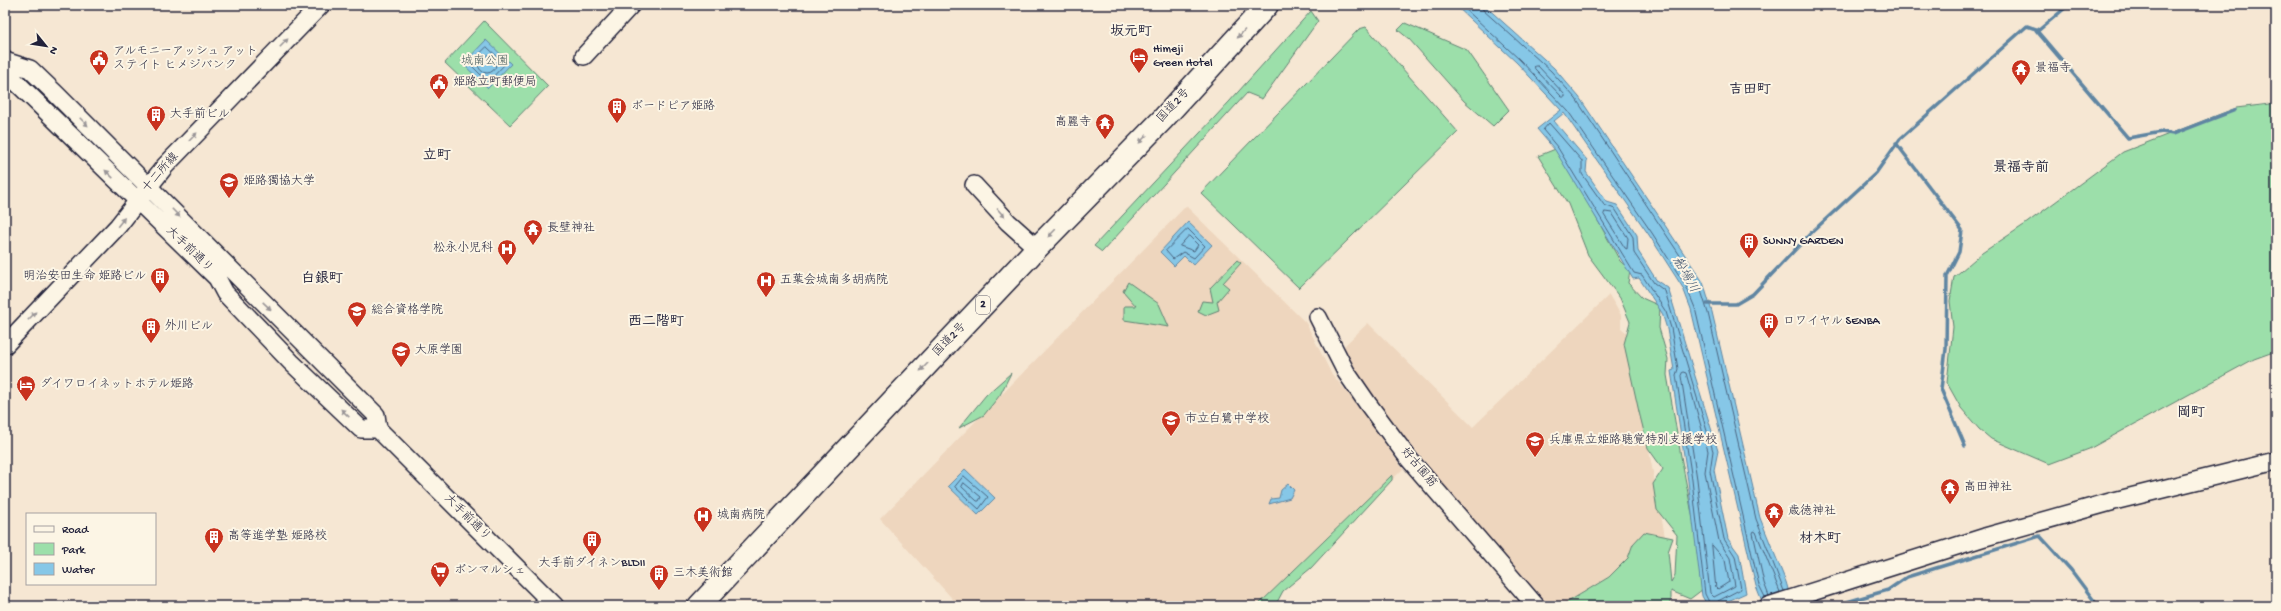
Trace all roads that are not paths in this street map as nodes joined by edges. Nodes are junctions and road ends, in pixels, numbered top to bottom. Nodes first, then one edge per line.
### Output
1 (321, 5) edge
2 (631, 5) edge
3 (1267, 5) edge
4 (584, 56) dead end
5 (5, 60) edge
6 (974, 185) dead end
7 (148, 186) junction
8 (137, 201) junction
9 (1037, 248) junction
10 (1318, 317) dead end
11 (5, 345) edge
12 (378, 429) junction
13 (2276, 461) edge
14 (555, 606) edge
15 (699, 606) edge
16 (1536, 606) edge
17 (1768, 606) edge

7 -> 1 street, 十二所線
2 - 4 street
3 -> 9 highway, 国道2号 / 2
5 -> 7 street, 大手前通り
8 -> 5 street, 大手前通り
6 -> 9 street
7 - 8 street, 十二所線
7 -> 12 street, 大手前通り
11 -> 8 street, 十二所線
12 -> 8 street, 大手前通り
9 -> 15 highway, 国道2号 / 2
10 - 16 street, 好古園筋
12 - 14 street, 大手前通り
13 - 17 street

